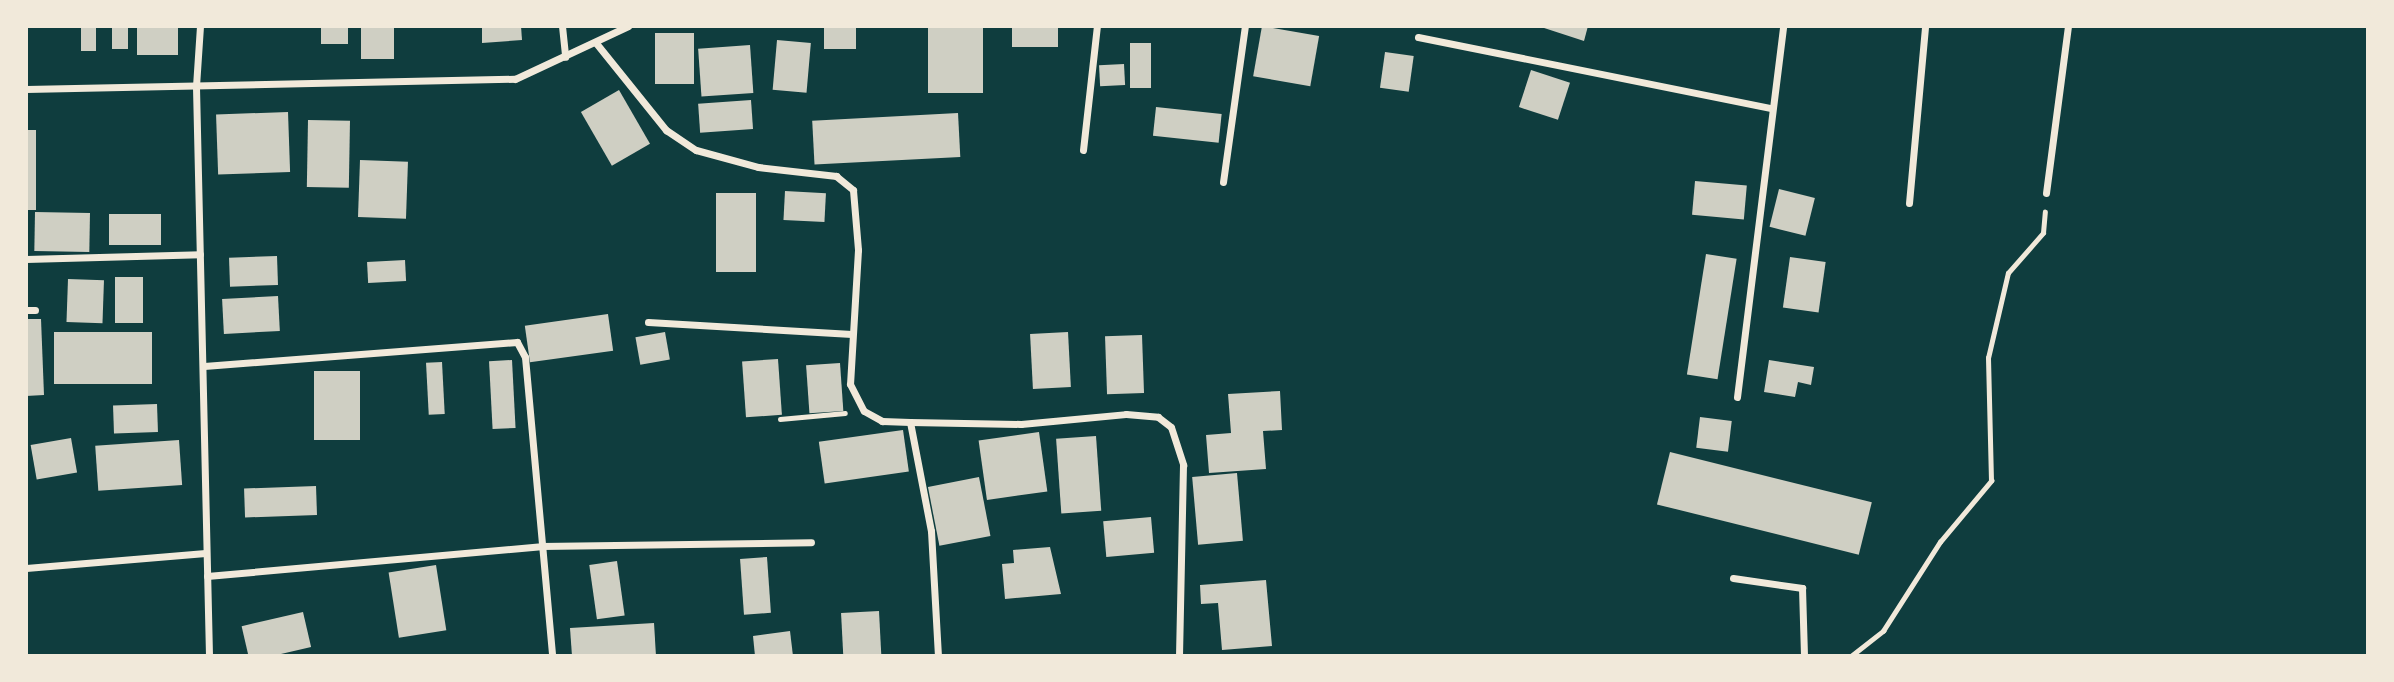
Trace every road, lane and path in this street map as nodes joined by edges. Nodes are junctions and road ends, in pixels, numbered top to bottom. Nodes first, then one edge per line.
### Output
1 (200, 26) edge
2 (562, 26) edge
3 (628, 26) edge
4 (1097, 26) edge
5 (1245, 26) edge
6 (1783, 26) edge
7 (1925, 26) edge
8 (2068, 26) edge
9 (1419, 37) dead end
10 (596, 43) junction
11 (565, 57) junction
12 (196, 87) junction
13 (26, 89) edge
14 (1771, 108) junction
15 (1083, 150) dead end
16 (1223, 182) dead end
17 (2046, 193) joint
18 (1909, 203) dead end
19 (200, 254) junction
20 (26, 259) edge
21 (648, 322) dead end
22 (852, 334) junction
23 (204, 366) junction
24 (1737, 397) dead end
25 (864, 411) junction
26 (780, 419) dead end
27 (910, 422) junction
28 (811, 542) dead end
29 (541, 546) junction
30 (205, 552) junction
31 (26, 568) edge
32 (207, 576) junction
33 (1733, 578) dead end
34 (209, 656) edge
35 (552, 656) edge
36 (938, 656) edge
37 (1179, 656) edge
38 (1804, 656) edge
39 (1851, 656) edge

1 - 12 street
2 - 11 street
3 - 10 street
4 - 15 street
5 - 16 street
6 - 14 street
7 - 18 street
8 - 17 street
9 - 14 street
10 - 11 street
10 - 22 street
11 - 12 street
12 - 13 street
12 - 19 street
14 - 24 street
17 - 39 path
19 - 20 street
19 - 23 street
21 - 22 street
22 - 25 street
23 - 29 street
23 - 30 street
25 - 26 path
25 - 27 street
27 - 36 street
27 - 37 street
28 - 29 street
29 - 32 street
29 - 35 street
30 - 31 street
30 - 32 street
32 - 34 street
33 - 38 street

